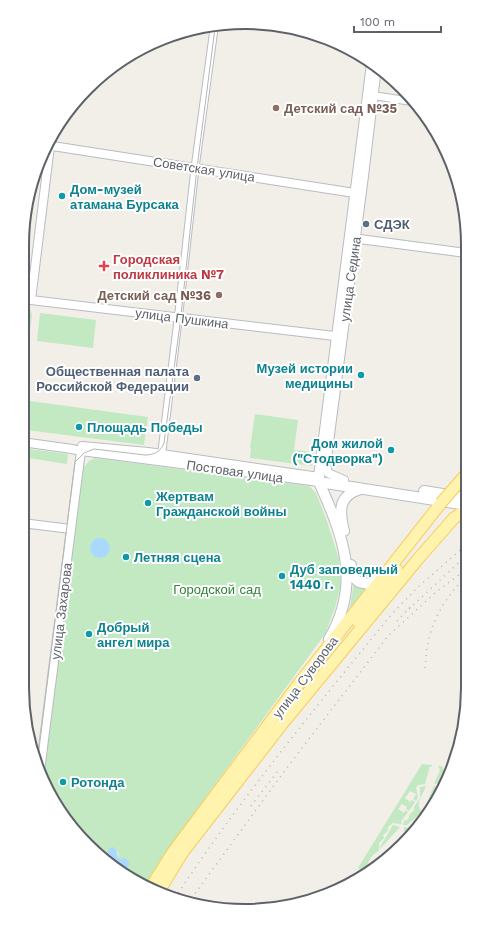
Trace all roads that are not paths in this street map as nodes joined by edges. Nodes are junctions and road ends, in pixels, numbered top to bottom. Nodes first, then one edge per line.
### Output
1 (214, 31) edge
2 (372, 70) edge
3 (376, 74) edge
4 (370, 95) junction
5 (405, 100) edge
6 (54, 144) edge
7 (47, 158) edge
8 (195, 168) junction
9 (358, 194) junction
10 (353, 238) junction
11 (461, 252) edge
12 (29, 286) edge
13 (29, 300) edge
14 (179, 318) junction
15 (339, 337) junction
16 (29, 439) edge
17 (29, 443) edge
18 (81, 451) junction
19 (161, 458) junction
20 (319, 479) junction
21 (344, 480) junction
22 (461, 480) edge
23 (362, 489) junction
24 (461, 490) edge
25 (461, 497) edge
26 (461, 499) edge
27 (461, 514) edge
28 (29, 524) edge
29 (71, 529) junction
30 (391, 570) junction
31 (314, 664) junction
32 (283, 724) junction
33 (41, 761) edge
34 (153, 884) edge
35 (161, 888) edge

1 - 8 street
2 - 4 main road, улица Седина
3 - 4 street, улица Седина
4 - 5 street
4 - 9 main road, улица Седина
6 - 8 street, Советская улица
7 - 12 street
8 - 9 street, Советская улица
8 - 14 street
9 - 10 main road, улица Седина
10 - 11 street
10 - 15 main road, улица Седина
13 - 14 street, улица Пушкина
14 - 15 street, улица Пушкина
14 - 19 street
15 - 20 main road, улица Седина
15 - 21 street, улица Седина
16 - 19 street, Постовая улица
17 - 18 street, Постовая улица
18 - 19 street, Постовая улица
18 - 29 street, улица Захарова
19 - 20 street, Постовая улица
20 - 21 main road, Постовая улица
20 - 23 main road, Постовая улица
20 - 31 main road
21 - 25 main road, Постовая улица
22 - 30 main road, улица Суворова, bridge
23 - 26 main road, Постовая улица
23 - 30 main road
24 - 30 main road, улица Суворова
27 - 32 main road, улица Суворова
28 - 29 street
29 - 33 street, улица Захарова
30 - 31 main road, улица Суворова
30 - 32 main road, улица Суворова
31 - 34 main road, улица Суворова
32 - 35 main road, улица Суворова

